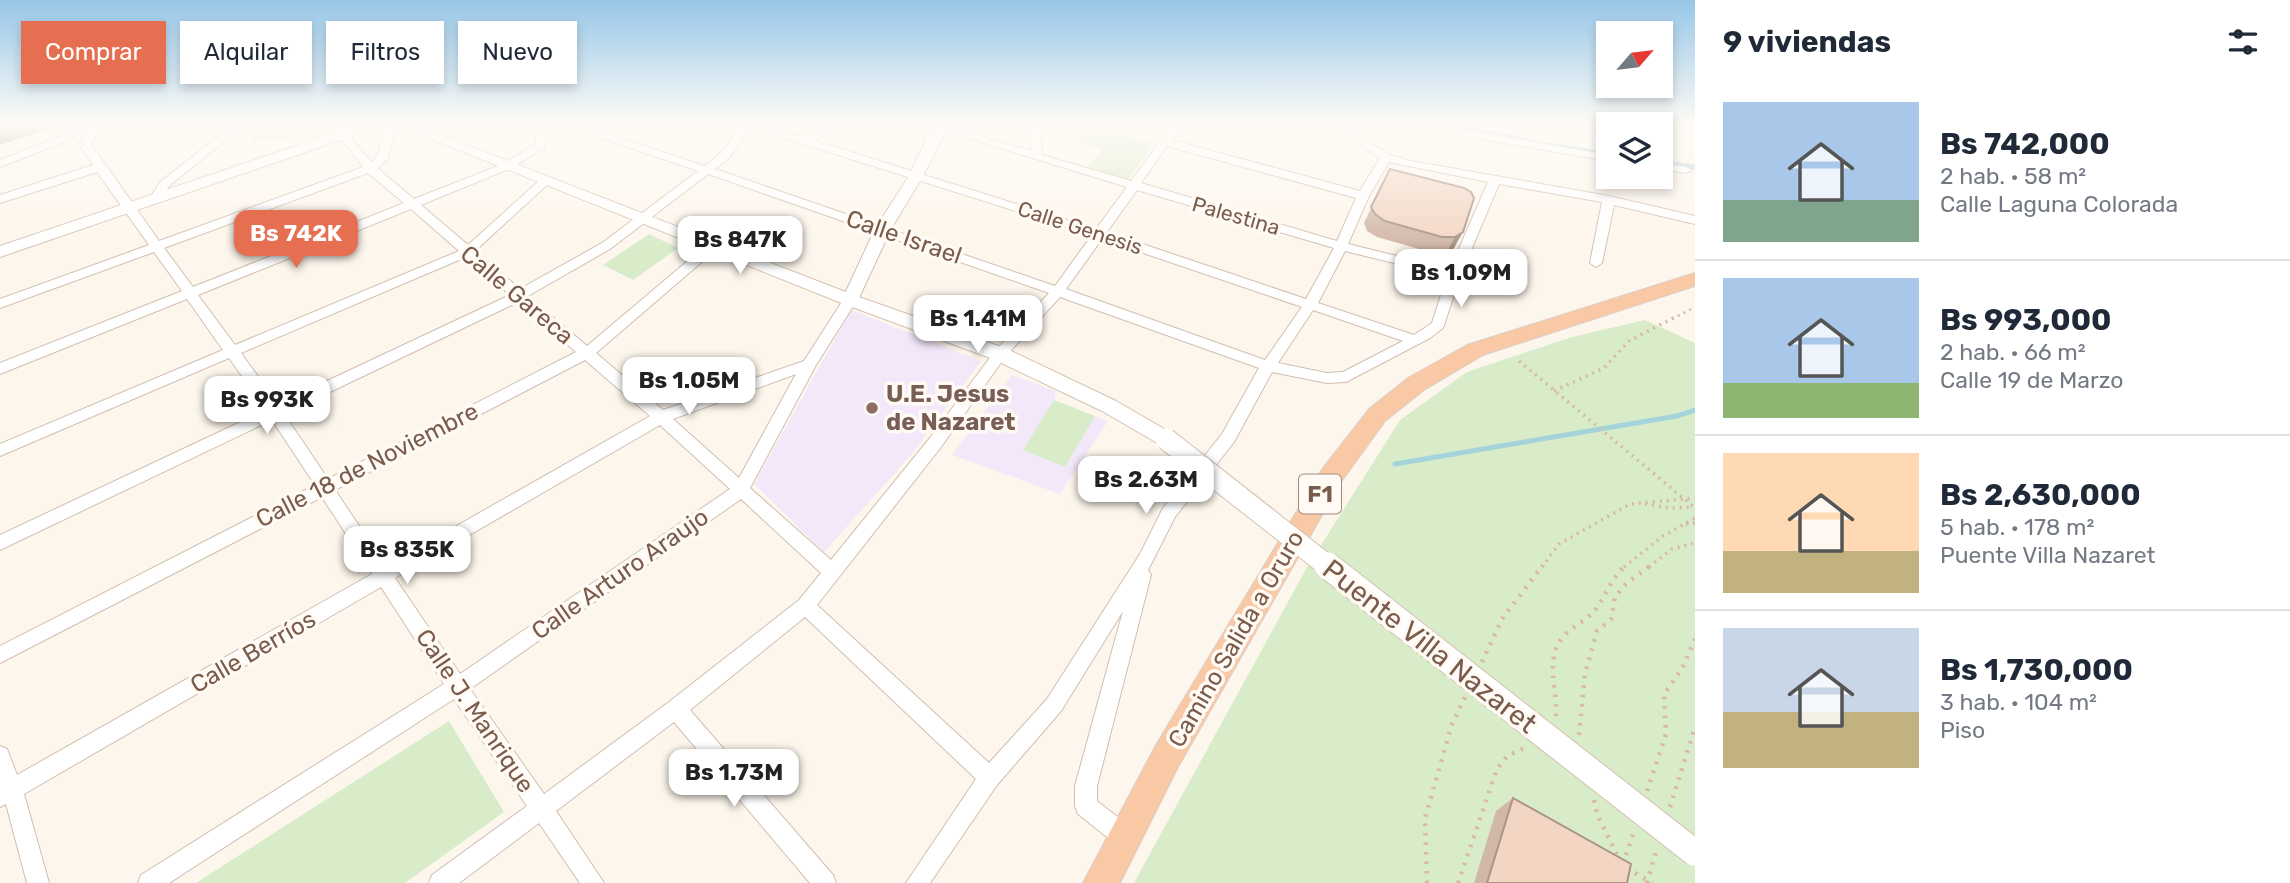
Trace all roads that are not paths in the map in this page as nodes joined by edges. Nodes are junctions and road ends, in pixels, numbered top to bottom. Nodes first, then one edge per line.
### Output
1 (186, 166) edge
2 (240, 166) edge
3 (508, 166) joint
4 (692, 166) edge
5 (712, 166) edge
6 (885, 166) edge
7 (921, 166) edge
8 (1065, 166) edge
9 (1145, 166) edge
10 (1276, 166) edge
11 (1381, 166) edge
12 (1427, 166) edge
13 (100, 167) joint
14 (370, 167) joint
15 (1673, 168) edge
16 (1686, 170) dead end
17 (706, 171) junction
18 (916, 176) junction
19 (545, 181) junction
20 (1493, 181) junction
21 (1131, 186) junction
22 (1363, 196) junction
23 (156, 198) junction
24 (0, 199) edge
25 (1609, 200) junction
26 (412, 205) junction
27 (129, 208) junction
28 (642, 218) junction
29 (1695, 220) edge
30 (883, 229) junction
31 (1097, 233) junction
32 (714, 245) junction
33 (156, 246) junction
34 (1341, 246) junction
35 (0, 252) edge
36 (467, 252) junction
37 (1596, 263) dead end
38 (1454, 274) junction
39 (1695, 279) edge
40 (1058, 291) junction
41 (190, 294) junction
42 (519, 296) junction
43 (850, 300) junction
44 (1311, 303) junction
45 (0, 304) edge
46 (1415, 340) junction
47 (232, 353) junction
48 (587, 353) junction
49 (1000, 354) junction
50 (809, 364) junction
51 (1268, 366) junction
52 (0, 369) edge
53 (275, 412) junction
54 (661, 416) junction
55 (0, 450) edge
56 (324, 487) junction
57 (741, 491) junction
58 (0, 543) edge
59 (1146, 559) junction
60 (831, 572) junction
61 (384, 577) junction
62 (805, 606) junction
63 (0, 655) edge
64 (457, 687) junction
65 (676, 709) junction
66 (0, 755) edge
67 (990, 778) junction
68 (6, 793) edge
69 (541, 809) junction
70 (1125, 837) junction
71 (1695, 853) edge
72 (38, 883) edge
73 (149, 883) edge
74 (440, 883) edge
75 (593, 883) edge
76 (825, 883) edge
77 (918, 883) edge
78 (1101, 883) edge

1 - 23 street
2 - 23 main road
3 - 19 main road, Puente Villa Nazaret
3 - 26 street
4 - 17 street, Calle Israel
5 - 17 street
6 - 18 street, Calle Genesis
7 - 18 street, Calle Arturo Araujo
8 - 21 street, Palestina
9 - 21 street
10 - 22 street
11 - 22 street
12 - 20 street
13 - 24 street
13 - 27 street, Calle J. Manrique
14 - 26 street, Calle Gareca
14 - 33 street
15 - 16 street
17 - 28 street
17 - 30 street, Calle Israel
18 - 30 street, Calle Arturo Araujo
18 - 31 street, Calle Genesis
19 - 28 main road, Puente Villa Nazaret
19 - 36 street
20 - 25 street
20 - 38 street, Calle Israel
21 - 31 street
21 - 34 street, Palestina
22 - 34 street
23 - 27 main road
25 - 29 street
25 - 37 street
26 - 36 street, Calle Gareca
26 - 41 street
27 - 33 street, Calle J. Manrique
27 - 35 main road
28 - 32 main road, Puente Villa Nazaret
28 - 42 street
30 - 40 street, Calle Israel
30 - 43 street, Calle Arturo Araujo
31 - 40 street
31 - 44 street, Calle Genesis
32 - 43 main road, Puente Villa Nazaret
32 - 48 street, Calle 18 de Noviembre
33 - 41 street, Calle J. Manrique
33 - 45 street
34 - 38 street, Palestina
34 - 44 street
36 - 42 street, Calle Gareca
36 - 47 street
38 - 46 street, Calle Israel
39 - 70 highway, Camino Salida a Oruro / F1
40 - 49 street
40 - 51 street, Calle Israel
41 - 47 street, Calle J. Manrique
41 - 52 street
42 - 48 street, Calle Gareca
42 - 53 street
43 - 49 main road, Puente Villa Nazaret
43 - 50 street, Calle Arturo Araujo
44 - 46 street, Calle Genesis
44 - 51 street
46 - 51 street, Calle Israel
47 - 53 street, Calle J. Manrique
47 - 55 street
48 - 54 street, Calle Gareca
48 - 56 street, Calle 18 de Noviembre
49 - 60 street
49 - 71 main road, Puente Villa Nazaret, bridge
50 - 54 street, Calle Berríos
50 - 57 street, Calle Arturo Araujo
51 - 59 street
53 - 56 street, Calle J. Manrique
53 - 58 street
54 - 57 street, Calle Gareca
54 - 61 street, Calle Berríos
56 - 61 street, Calle J. Manrique
56 - 63 street, Calle 18 de Noviembre
57 - 60 street, Calle Gareca
57 - 64 street, Calle Arturo Araujo
59 - 67 street
59 - 70 street
60 - 62 street
61 - 64 street, Calle J. Manrique
61 - 68 street, Calle Berríos
62 - 65 street
62 - 67 street
64 - 69 street, Calle J. Manrique
64 - 73 street, Calle Arturo Araujo
65 - 69 street
65 - 76 street
66 - 68 street
67 - 77 street
68 - 72 street
69 - 74 street
69 - 75 street, Calle J. Manrique
70 - 78 highway, Camino Salida a Oruro / F1

